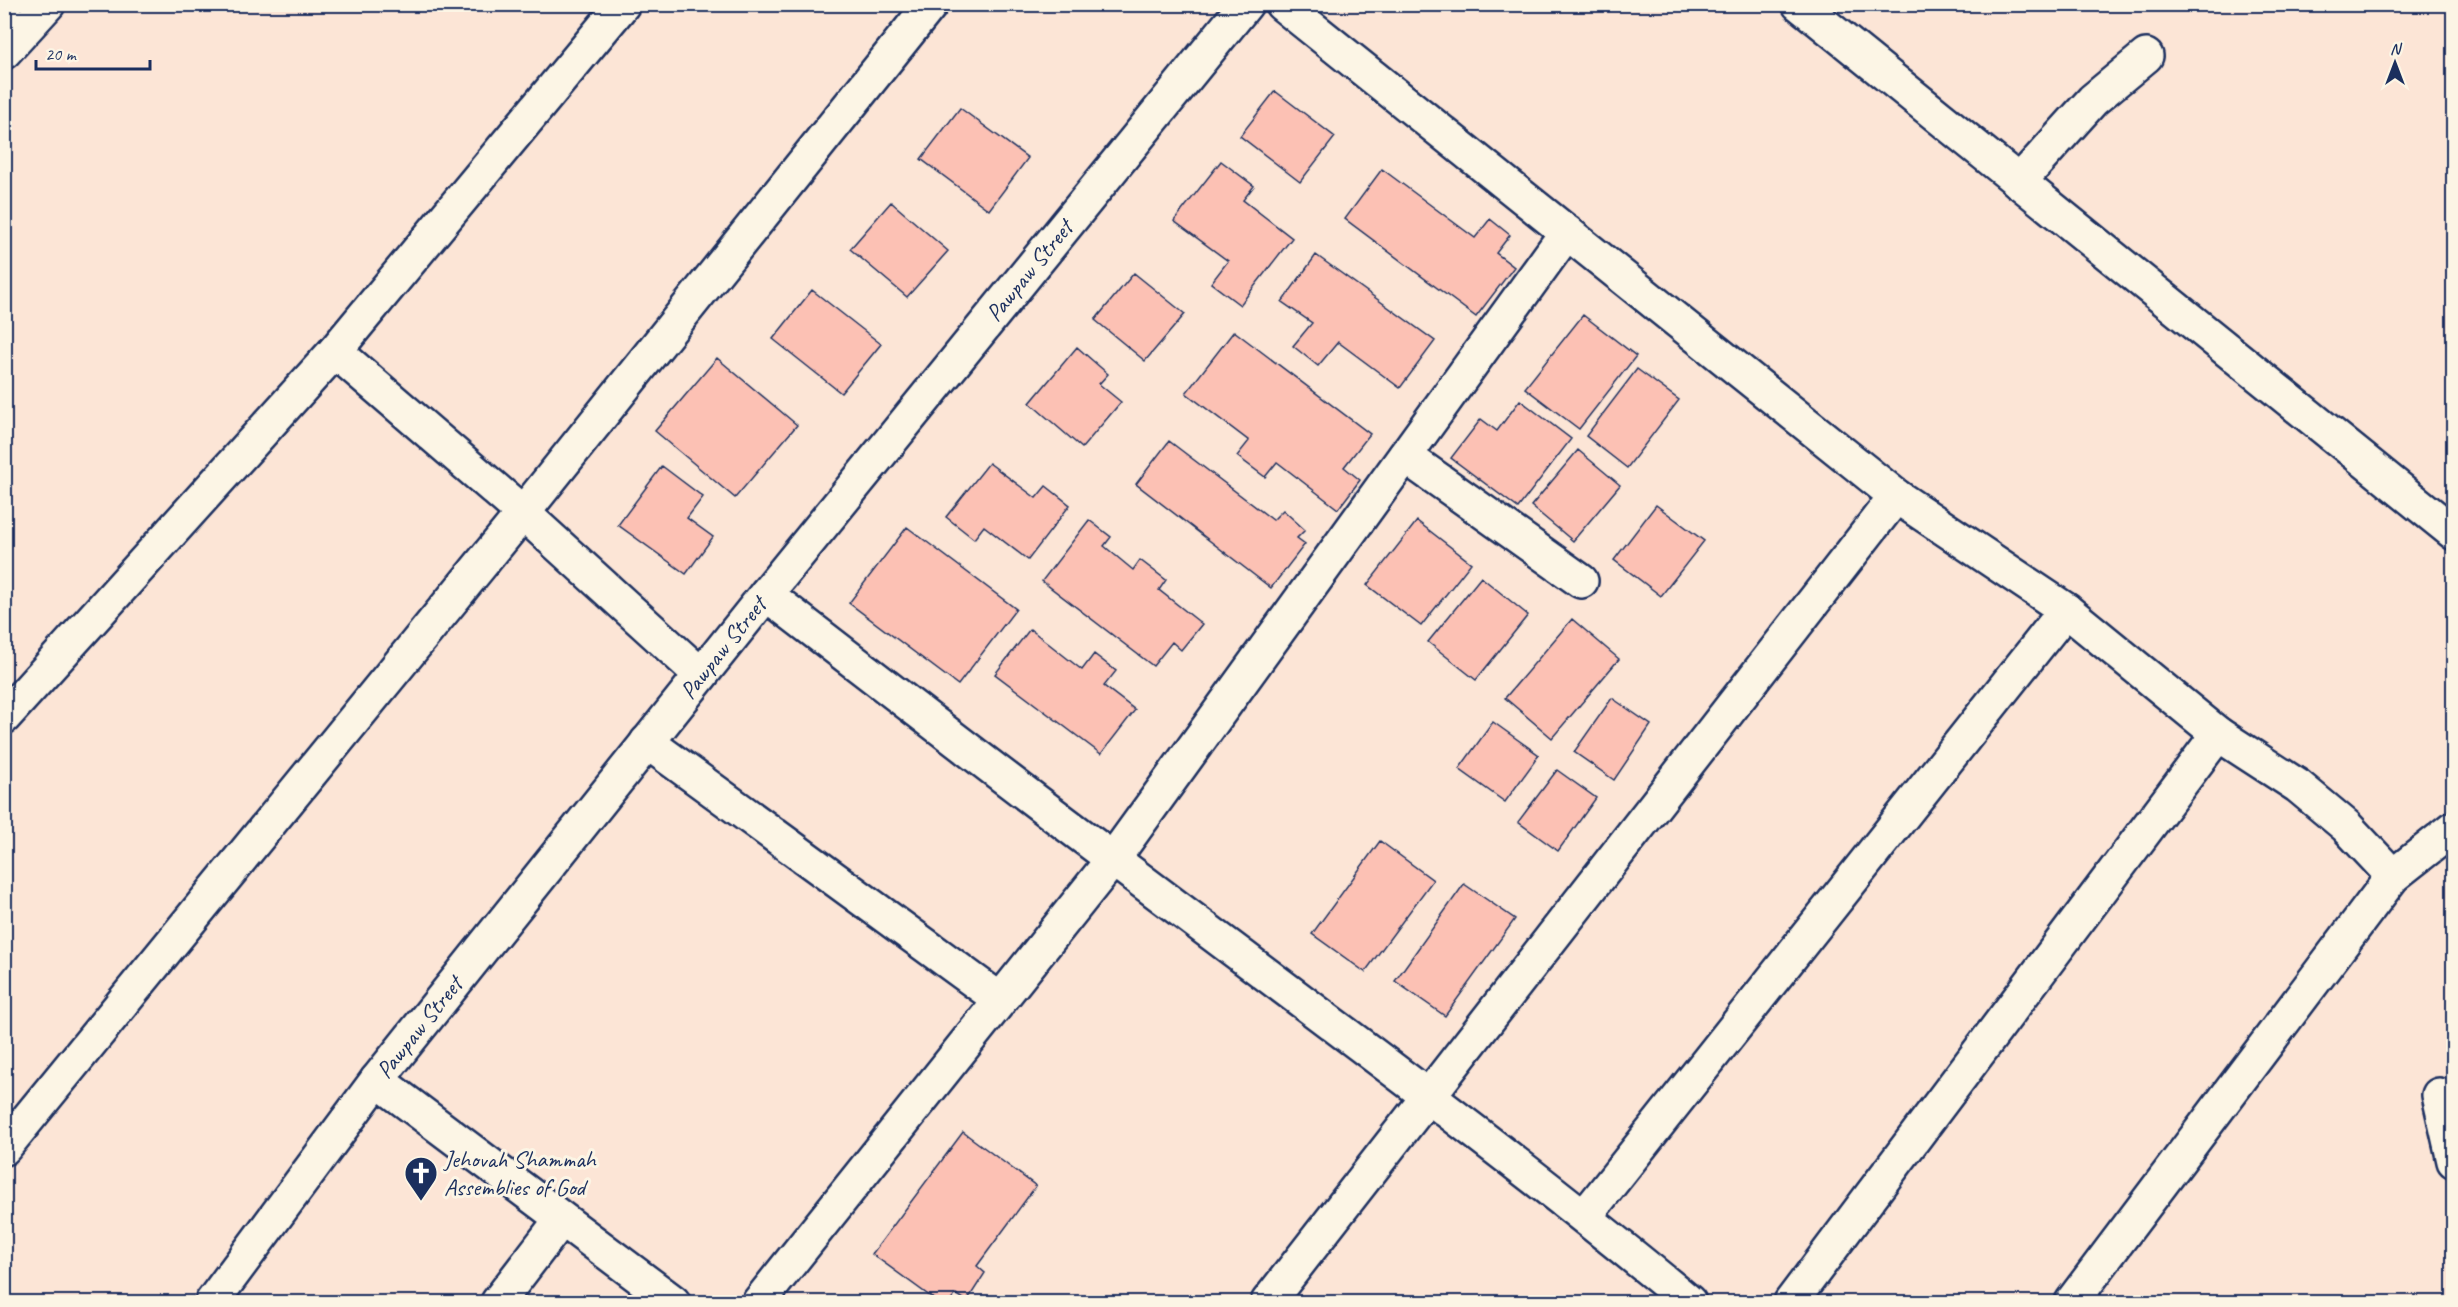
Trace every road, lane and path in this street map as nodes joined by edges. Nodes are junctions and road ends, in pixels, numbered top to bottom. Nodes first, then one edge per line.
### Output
1 (48, 4) edge
2 (623, 4) edge
3 (931, 4) edge
4 (1246, 4) edge
5 (1282, 4) edge
6 (1799, 4) edge
7 (12, 30) edge
8 (2146, 56) dead end
9 (2019, 182) junction
10 (1567, 232) junction
11 (335, 351) junction
12 (1405, 456) junction
13 (1896, 496) junction
14 (523, 513) junction
15 (2454, 533) edge
16 (1581, 581) dead end
17 (766, 594) junction
18 (2066, 610) junction
19 (701, 675) junction
20 (4, 717) edge
21 (2218, 734) junction
22 (647, 742) junction
23 (2454, 828) edge
24 (1113, 860) junction
25 (2393, 876) junction
26 (999, 999) junction
27 (377, 1080) junction
28 (1430, 1095) junction
29 (2439, 1095) dead end
30 (4, 1148) edge
31 (2454, 1161) edge
32 (1585, 1216) junction
33 (561, 1220) junction
34 (212, 1302) edge
35 (498, 1302) edge
36 (673, 1302) edge
37 (759, 1302) edge
38 (1268, 1302) edge
39 (1689, 1302) edge
40 (1791, 1302) edge
41 (2072, 1302) edge

1 - 7 street
2 - 11 street
3 - 14 street
4 - 17 street, Pawpaw Street
5 - 10 street
6 - 9 street
8 - 9 street
9 - 15 street
10 - 12 street
10 - 13 street
11 - 14 street
11 - 20 street
12 - 16 street
12 - 24 street
13 - 18 street
13 - 28 street
14 - 19 street
14 - 30 street
17 - 19 street, Pawpaw Street
17 - 24 street
18 - 21 street
18 - 32 street
19 - 22 street, Pawpaw Street
21 - 25 street
21 - 40 street
22 - 26 street
22 - 27 street, Pawpaw Street
23 - 25 street
24 - 26 street
24 - 28 street
25 - 41 street
26 - 37 street
27 - 33 street
27 - 34 street, Pawpaw Street
28 - 32 street
28 - 38 street
29 - 31 street
32 - 39 street
33 - 35 street
33 - 36 street

